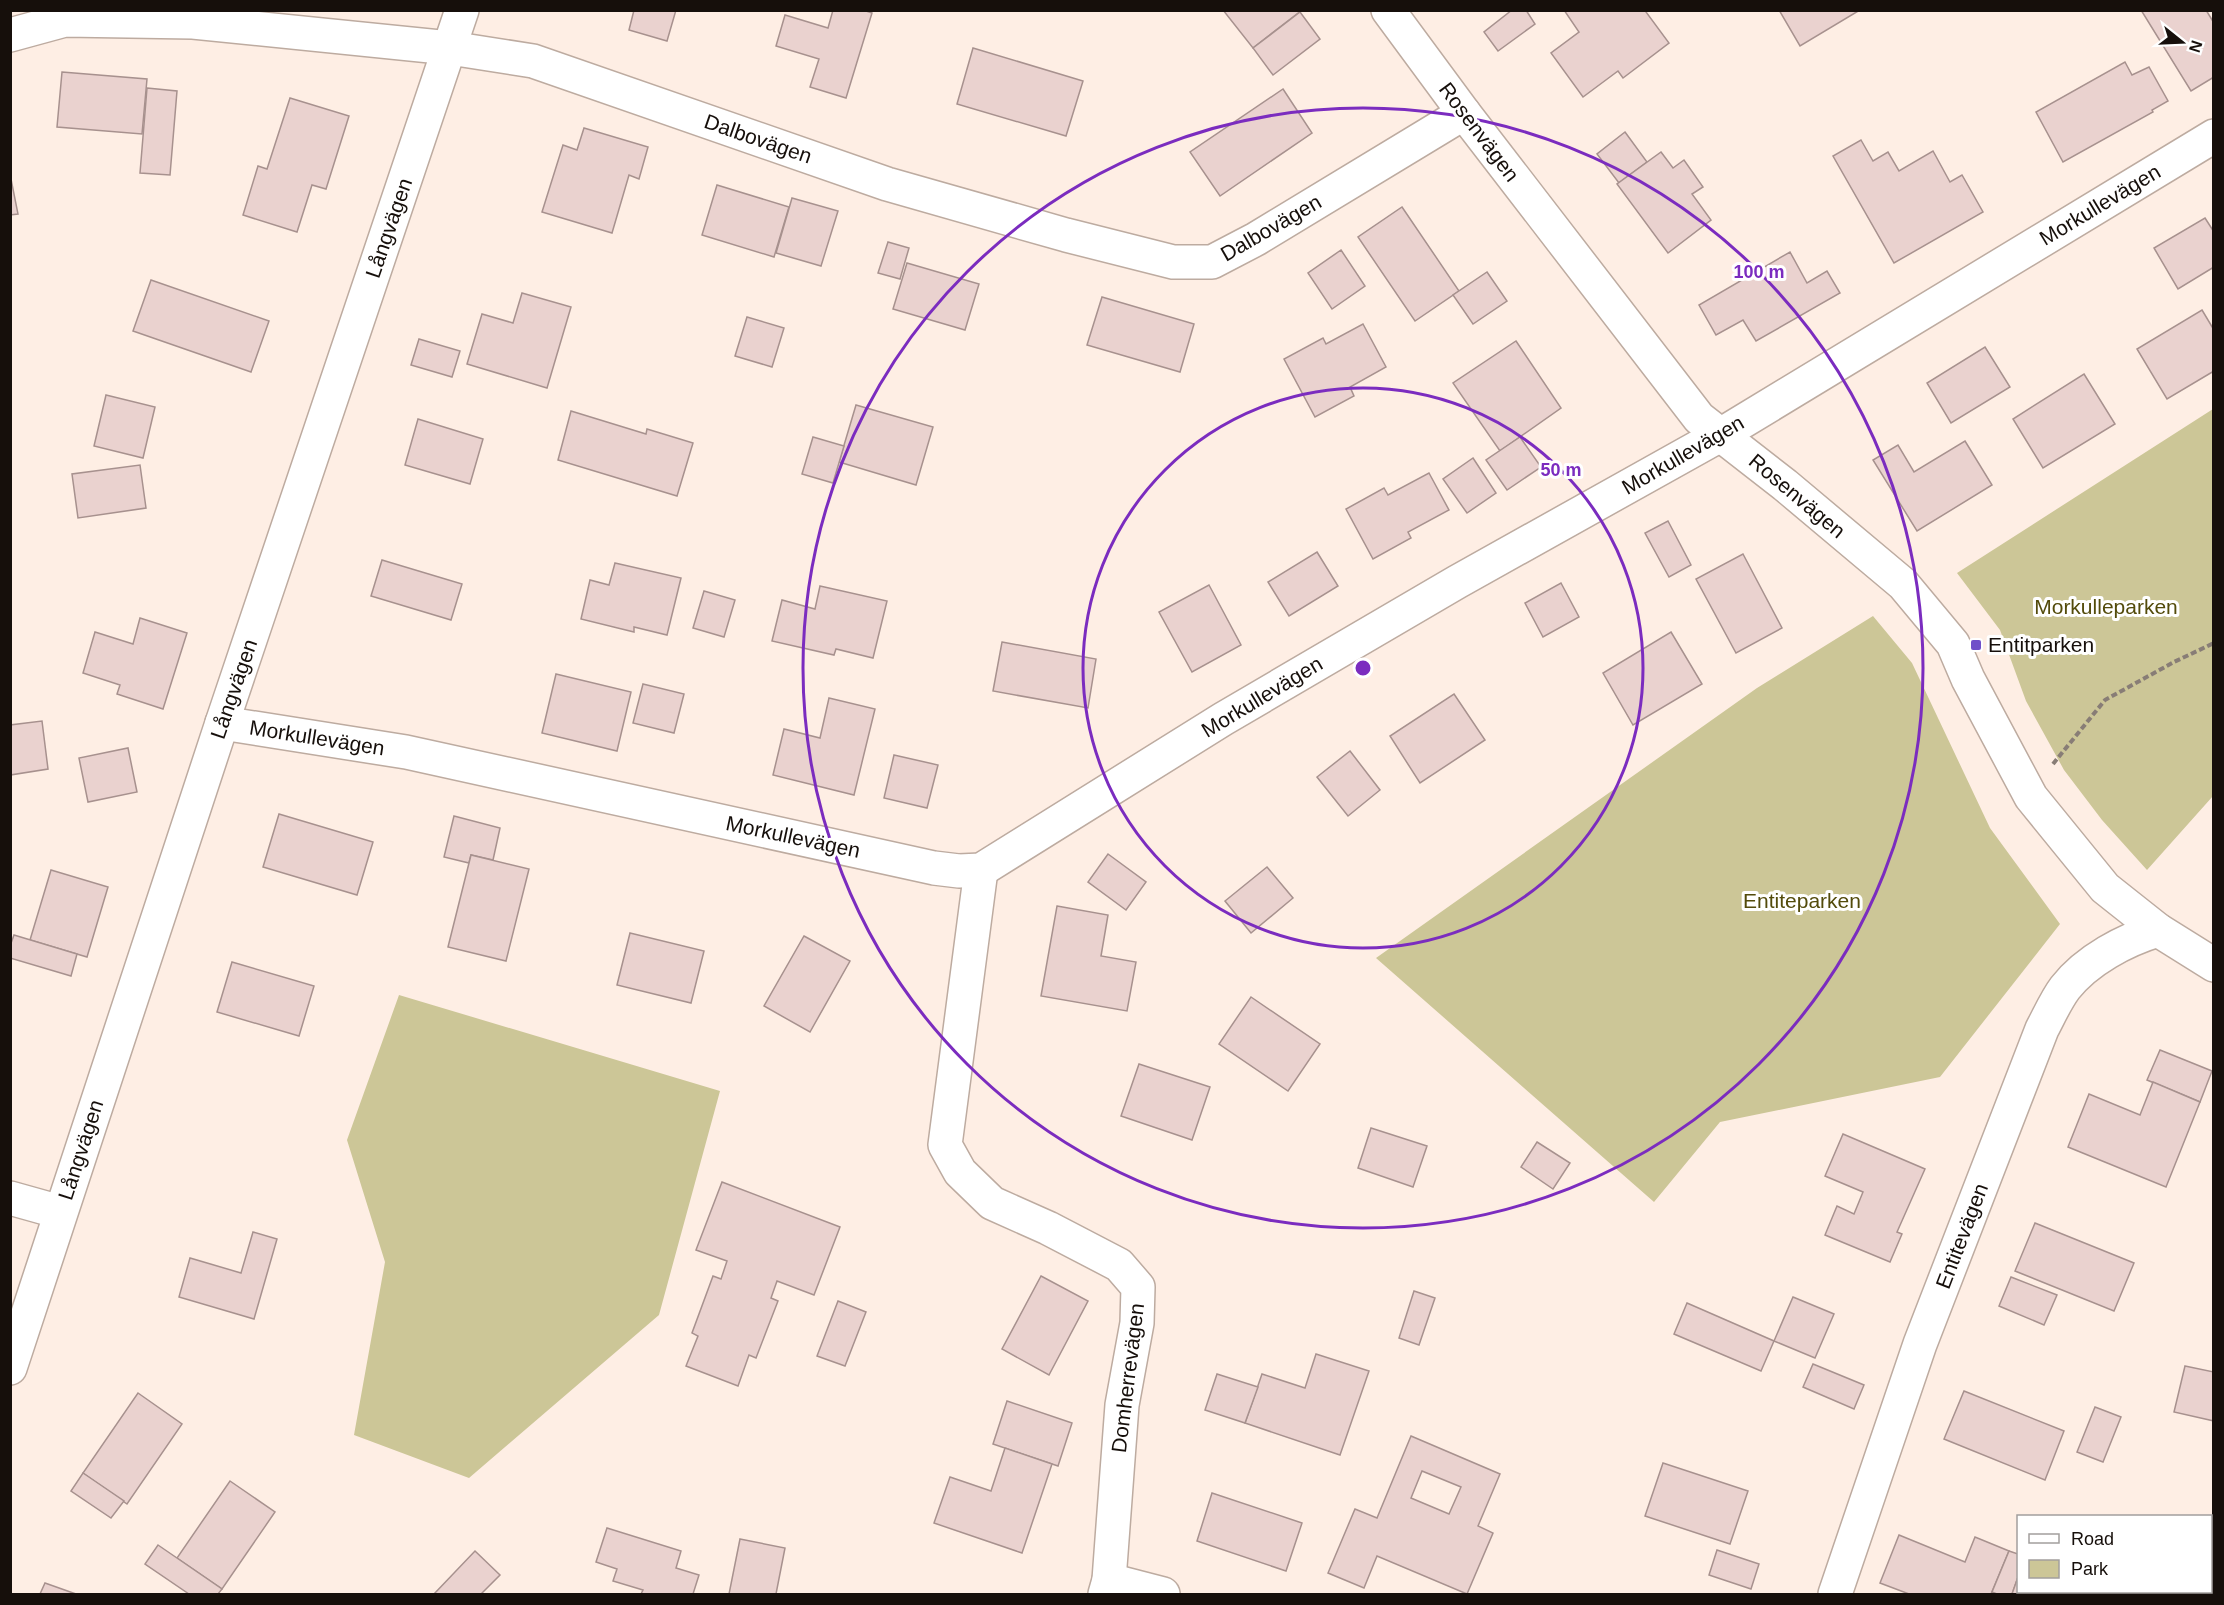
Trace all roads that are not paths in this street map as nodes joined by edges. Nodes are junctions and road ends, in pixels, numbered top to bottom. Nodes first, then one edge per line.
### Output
1 (462, 10) edge
2 (1388, 10) edge
3 (10, 35) edge
4 (450, 48) junction
5 (1464, 113) junction
6 (2214, 136) edge
7 (1722, 434) junction
8 (222, 723) junction
9 (981, 870) junction
10 (2158, 930) junction
11 (2214, 965) edge
12 (10, 1198) edge
13 (60, 1212) junction
14 (10, 1368) edge
15 (1107, 1587) edge
16 (1163, 1594) edge
17 (1835, 1594) edge

1 - 4 street, Långvägen
2 - 5 street, Rosenvägen
3 - 4 street, Dalbovägen
4 - 5 street, Dalbovägen
4 - 8 street, Långvägen
5 - 7 street, Rosenvägen
6 - 7 street, Morkullevägen
7 - 9 street, Morkullevägen
7 - 10 street, Rosenvägen
8 - 9 street, Morkullevägen
8 - 13 street, Långvägen
9 - 15 street, Domherrevägen
10 - 11 street, Rosenvägen
10 - 17 street, Entitevägen
12 - 13 street
13 - 14 street, Långvägen
15 - 16 street

